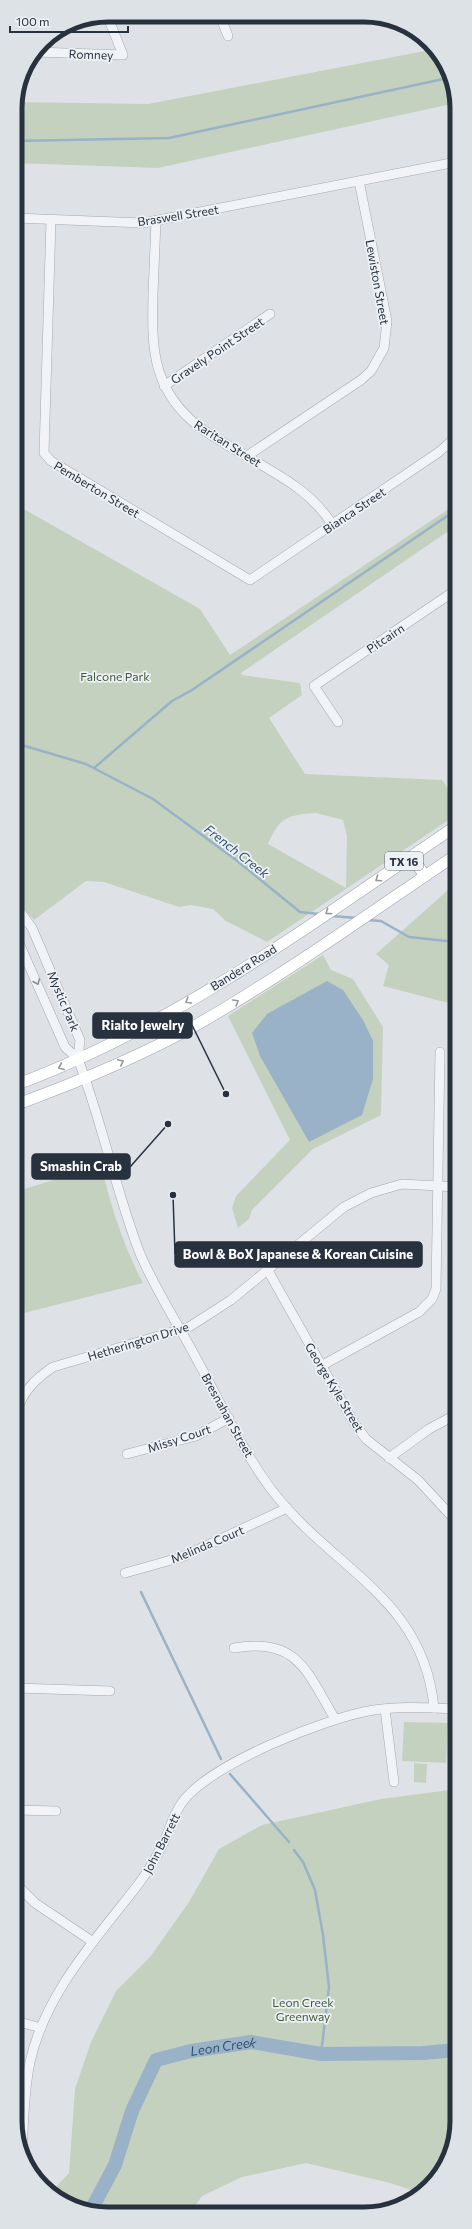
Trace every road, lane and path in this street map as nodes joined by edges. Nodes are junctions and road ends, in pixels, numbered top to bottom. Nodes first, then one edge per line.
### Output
1 (110, 22) edge
2 (222, 22) edge
3 (228, 36) dead end
4 (42, 52) edge
5 (450, 163) edge
6 (359, 181) junction
7 (22, 218) edge
8 (51, 220) junction
9 (156, 221) junction
10 (270, 314) dead end
11 (164, 386) junction
12 (449, 445) edge
13 (247, 456) junction
14 (332, 524) junction
15 (250, 580) joint
16 (450, 594) edge
17 (338, 722) dead end
18 (450, 830) edge
19 (412, 856) junction
20 (450, 859) edge
21 (425, 876) junction
22 (22, 914) edge
23 (22, 950) edge
24 (440, 1052) dead end
25 (78, 1059) junction
26 (86, 1079) junction
27 (22, 1083) edge
28 (22, 1103) edge
29 (439, 1185) junction
30 (450, 1187) edge
31 (267, 1269) junction
32 (181, 1330) junction
33 (321, 1366) junction
34 (22, 1398) edge
35 (229, 1418) junction
36 (450, 1418) edge
37 (127, 1454) dead end
38 (389, 1458) junction
39 (287, 1508) junction
40 (450, 1514) edge
41 (125, 1572) dead end
42 (234, 1648) dead end
43 (22, 1688) edge
44 (110, 1691) dead end
45 (434, 1708) junction
46 (384, 1709) junction
47 (450, 1709) edge
48 (335, 1719) junction
49 (394, 1782) dead end
50 (22, 1810) edge
51 (56, 1811) dead end
52 (22, 1890) edge
53 (93, 1942) junction
54 (22, 2023) edge
55 (41, 2028) junction
56 (23, 2131) edge

1 - 4 street, Romney
2 - 3 street
5 - 6 street
6 - 9 street, Braswell Street
6 - 13 street, Lewiston Street
7 - 8 street, Braswell Street
8 - 9 street, Braswell Street
8 - 15 street, Pemberton Street
9 - 11 street, Raritan Street
10 - 11 street, Gravely Point Street
11 - 13 street, Raritan Street
12 - 14 street, Bianca Street
13 - 14 street, Raritan Street
14 - 15 street, Bianca Street
16 - 17 street, Pitcairn
18 - 19 main road, Bandera Road / TX 16
19 - 21 main road
19 -> 25 main road, Bandera Road / TX 16
20 - 21 main road, Bandera Road / TX 16
26 -> 21 main road, Bandera Road / TX 16
22 - 25 street, Mystic Park
23 -> 25 street, Mystic Park
24 - 29 street
25 - 26 street, Bresnahan Street
25 -> 27 main road, Bandera Road / TX 16
26 - 28 main road, Bandera Road / TX 16
26 - 32 street, Bresnahan Street
29 - 30 street, Hetherington Drive
29 - 31 street, Hetherington Drive
29 - 33 street
31 - 32 street, Hetherington Drive
31 - 33 street, George Kyle Street
32 - 34 street, Hetherington Drive
32 - 35 street, Bresnahan Street
33 - 38 street, George Kyle Street
35 - 37 street, Missy Court
35 - 39 street, Bresnahan Street
36 - 38 street
38 - 40 street, George Kyle Street
39 - 41 street, Melinda Court
39 - 45 street, Bresnahan Street
42 - 48 street
43 - 44 street
45 - 46 street, John Barrett
45 - 47 street, John Barrett
46 - 48 street, John Barrett
46 - 49 street
48 - 53 street, John Barrett
50 - 51 street
52 - 53 street
53 - 55 street, John Barrett
54 - 55 street
55 - 56 street, John Barrett

